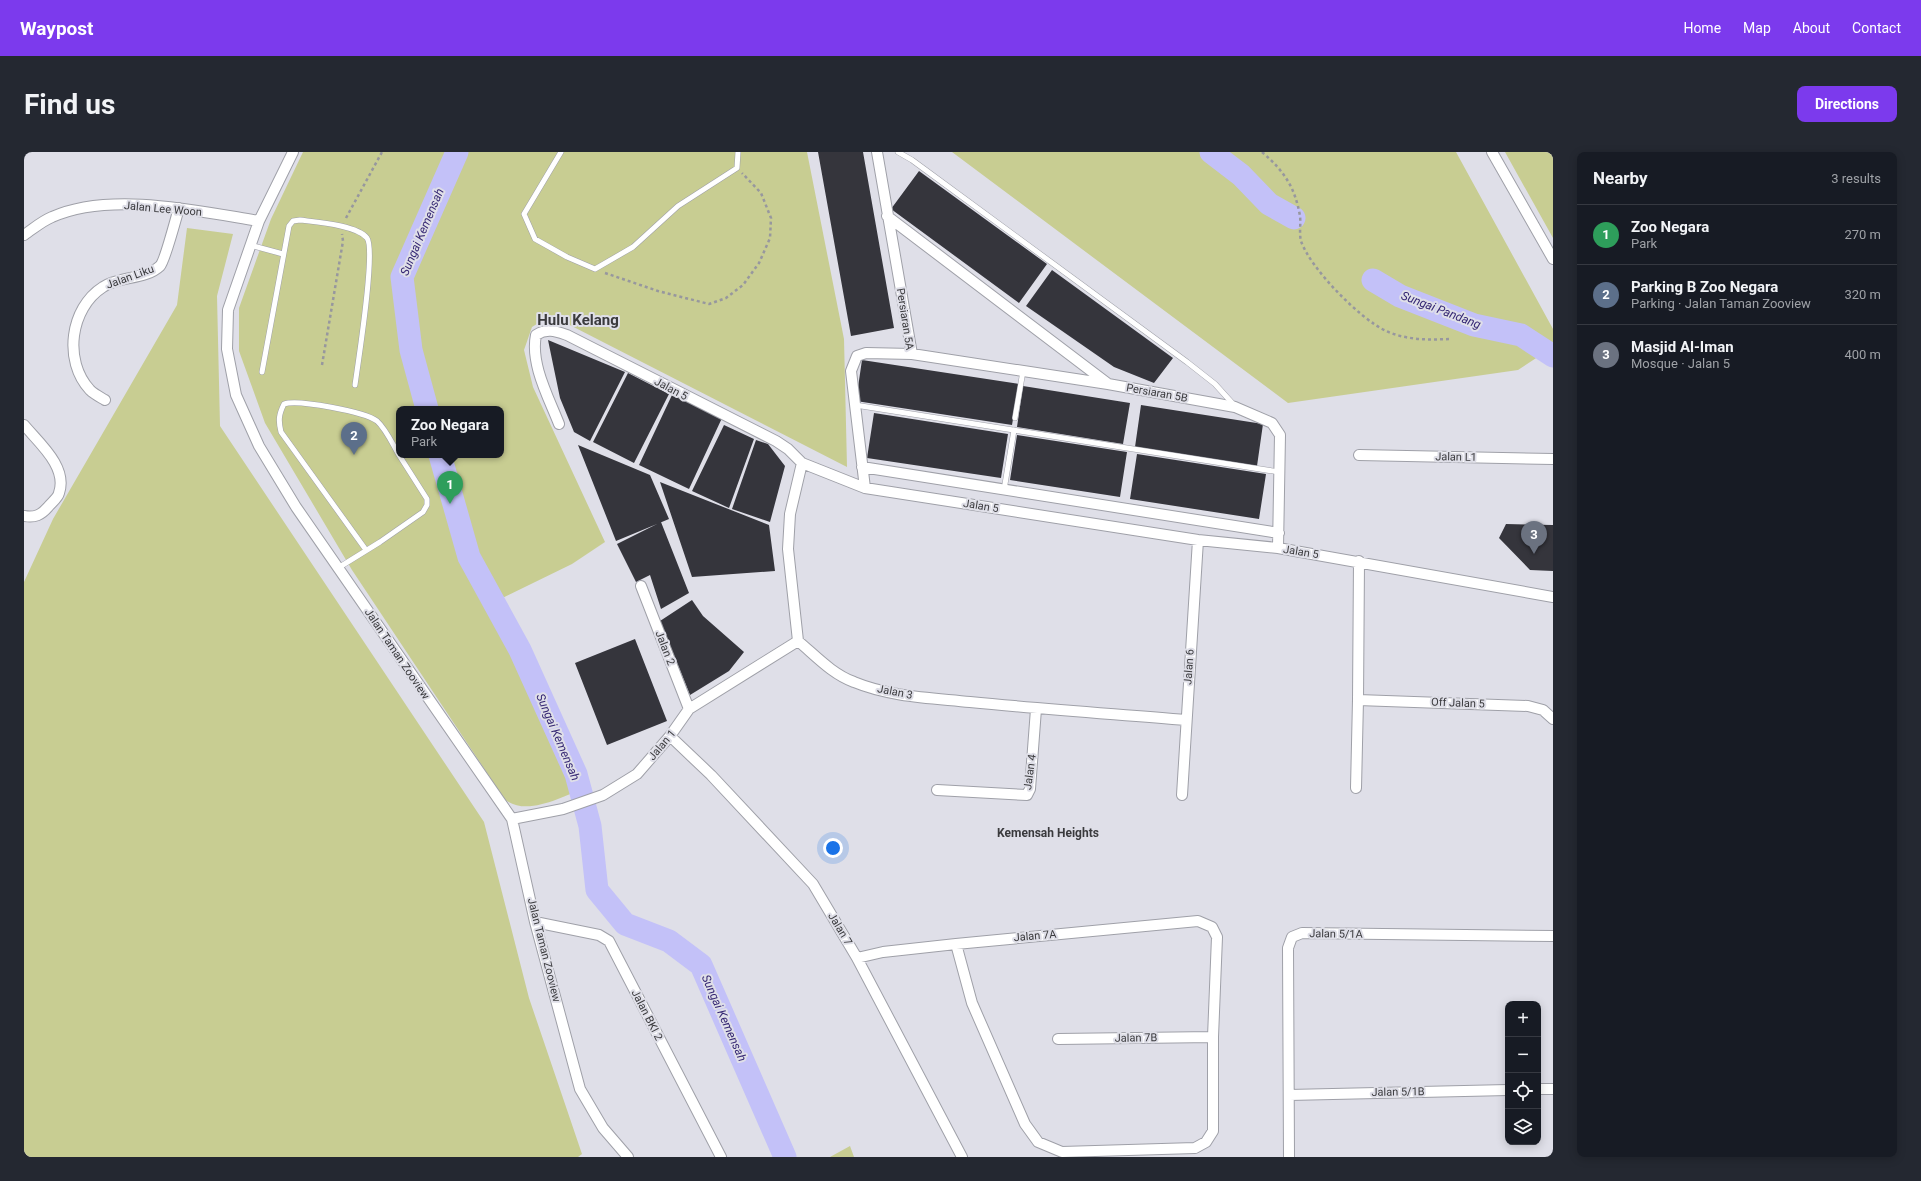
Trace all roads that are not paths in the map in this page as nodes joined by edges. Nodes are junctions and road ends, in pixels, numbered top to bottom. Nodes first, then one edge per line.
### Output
1 (293, 152) edge
2 (561, 152) edge
3 (738, 152) edge
4 (877, 152) edge
5 (898, 152) edge
6 (1492, 152) edge
7 (179, 208) junction
8 (887, 216) junction
9 (259, 221) junction
10 (24, 235) edge
11 (250, 245) junction
12 (283, 254) junction
13 (1553, 259) edge
14 (912, 354) junction
15 (1023, 371) junction
16 (262, 372) dead end
17 (1108, 384) junction
18 (355, 385) dead end
19 (105, 400) dead end
20 (855, 405) junction
21 (1235, 407) junction
22 (1016, 418) dead end
23 (559, 424) dead end
24 (24, 425) edge
25 (1014, 430) junction
26 (396, 450) edge
27 (1359, 455) dead end
28 (401, 458) edge
29 (1553, 459) edge
30 (802, 463) junction
31 (862, 467) junction
32 (1279, 472) junction
33 (865, 488) junction
34 (1004, 490) junction
35 (24, 516) edge
36 (1279, 533) junction
37 (1198, 540) junction
38 (1278, 548) junction
39 (366, 550) junction
40 (1359, 561) junction
41 (338, 568) junction
42 (641, 586) dead end
43 (1553, 597) edge
44 (798, 641) junction
45 (1358, 700) junction
46 (689, 709) junction
47 (1036, 709) junction
48 (1553, 719) edge
49 (1186, 720) junction
50 (670, 736) junction
51 (1356, 788) dead end
52 (937, 790) dead end
53 (1182, 795) dead end
54 (512, 819) junction
55 (536, 922) junction
56 (1553, 936) edge
57 (956, 944) junction
58 (857, 958) junction
59 (1213, 1037) junction
60 (1058, 1039) dead end
61 (1541, 1089) edge
62 (1553, 1089) edge
63 (1505, 1090) edge
64 (1289, 1095) junction
65 (628, 1157) edge
66 (721, 1157) edge
67 (962, 1157) edge
68 (1289, 1157) edge

1 - 9 street, Jalan Taman Zooview
2 - 3 lane
4 - 8 street, Persiaran 5A
5 - 21 lane
6 - 13 street
7 - 9 street, Jalan Lee Woon
7 - 10 street, Jalan Lee Woon
7 - 19 street, Jalan Liku
8 - 14 street, Persiaran 5A
8 - 17 street
9 - 11 street, Jalan Taman Zooview
11 - 12 lane
11 - 41 street, Jalan Taman Zooview
12 - 16 lane
12 - 18 lane
14 - 15 street, Persiaran 5B
14 - 20 street, Persiaran 5A
15 - 17 street, Persiaran 5B
15 - 22 lane
17 - 21 street, Persiaran 5B
20 - 25 lane
20 - 31 street, Persiaran 5A
21 - 32 street, Persiaran 5B
23 - 30 street, Jalan 5
24 - 35 street
25 - 32 lane
25 - 34 lane
26 - 39 lane
27 - 29 street, Jalan L1
28 - 39 lane
30 - 33 street, Jalan 5
30 - 44 street
31 - 33 street, Persiaran 5A
31 - 34 street, Jalan 5
32 - 36 street, Persiaran 5B
33 - 37 street, Jalan 5
34 - 36 street, Jalan 5
36 - 38 street, Persiaran 5B
37 - 38 street, Jalan 5
37 - 49 street, Jalan 6
38 - 40 street, Jalan 5
39 - 41 lane
40 - 43 street, Jalan 5
40 - 45 street
41 - 54 street, Jalan Taman Zooview
42 - 46 street, Jalan 2
44 - 46 street, Jalan 1
44 - 47 street, Jalan 3
45 - 48 street, Off Jalan 5
45 - 51 street
46 - 50 street, Jalan 1
47 - 49 street, Jalan 3
47 - 52 street, Jalan 4
49 - 53 street, Jalan 6
50 - 54 street, Jalan 1
50 - 58 street, Jalan 7
54 - 55 street, Jalan Taman Zooview
55 - 65 street, Jalan Taman Zooview
55 - 66 street, Jalan BKI 2
56 - 64 street, Jalan 5/1A
57 - 58 street, Jalan 7A
57 - 59 street, Jalan 7A
57 - 59 street
58 - 67 street, Jalan 7
59 - 60 street, Jalan 7B
61 - 62 street
63 - 64 street, Jalan 5/1B
64 - 68 street, Jalan 5/1A

